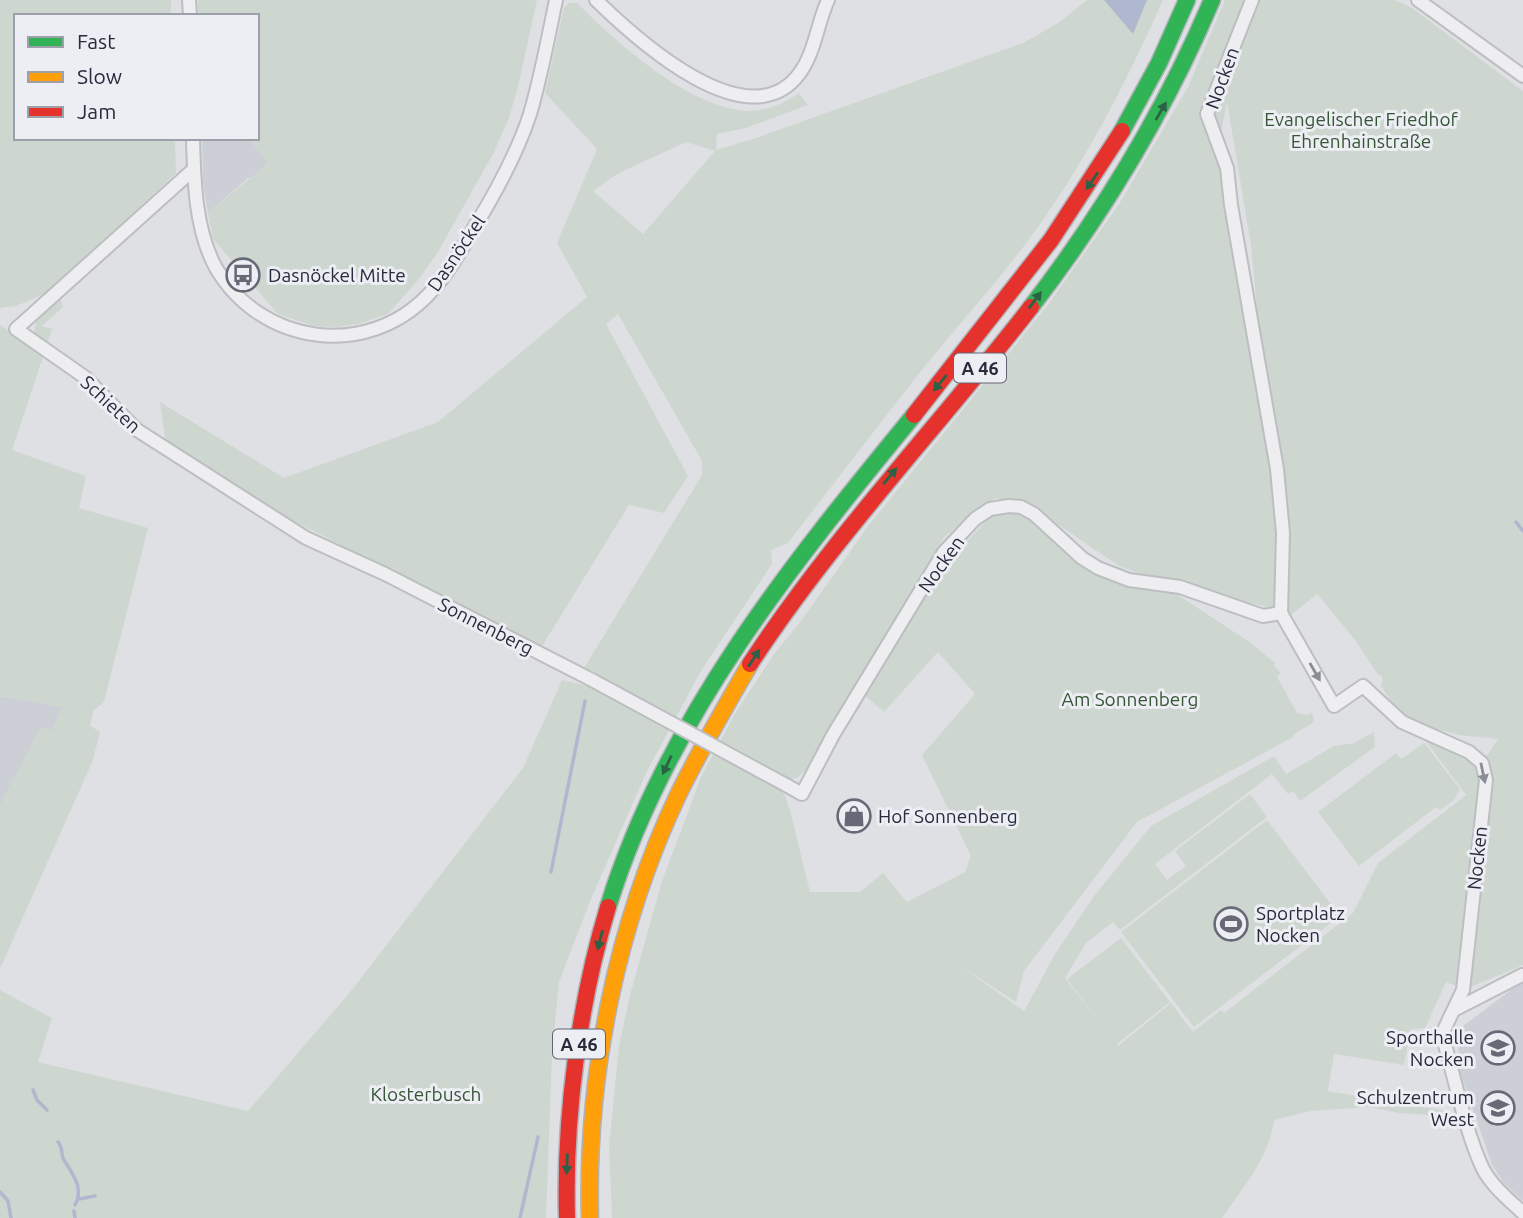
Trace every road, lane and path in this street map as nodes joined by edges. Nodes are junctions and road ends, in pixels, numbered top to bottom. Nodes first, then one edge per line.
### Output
1 (556, 0) edge
2 (596, 0) edge
3 (828, 0) edge
4 (1188, 0) edge
5 (1212, 0) edge
6 (1252, 0) edge
7 (1418, 0) edge
8 (1523, 76) edge
9 (193, 140) edge
10 (194, 170) junction
11 (173, 454) joint
12 (1281, 613) junction
13 (802, 794) joint
14 (1522, 975) edge
15 (1454, 1010) junction
16 (591, 1142) junction
17 (1523, 1213) edge
18 (567, 1218) edge
19 (590, 1218) edge
20 (605, 1218) edge

1 - 10 street, Dasnöckel
2 - 3 street
4 -> 18 highway, A 46
16 -> 5 highway, A 46
6 - 12 street, Nocken
7 - 8 street
9 - 10 street, Dasnöckel
10 - 11 street, Schieten
11 - 13 street, Sonnenberg, bridge
12 - 13 street, Nocken
12 -> 15 street, Nocken
14 - 15 street
15 - 17 street, Nocken
16 - 19 highway, A 46
16 - 20 highway

